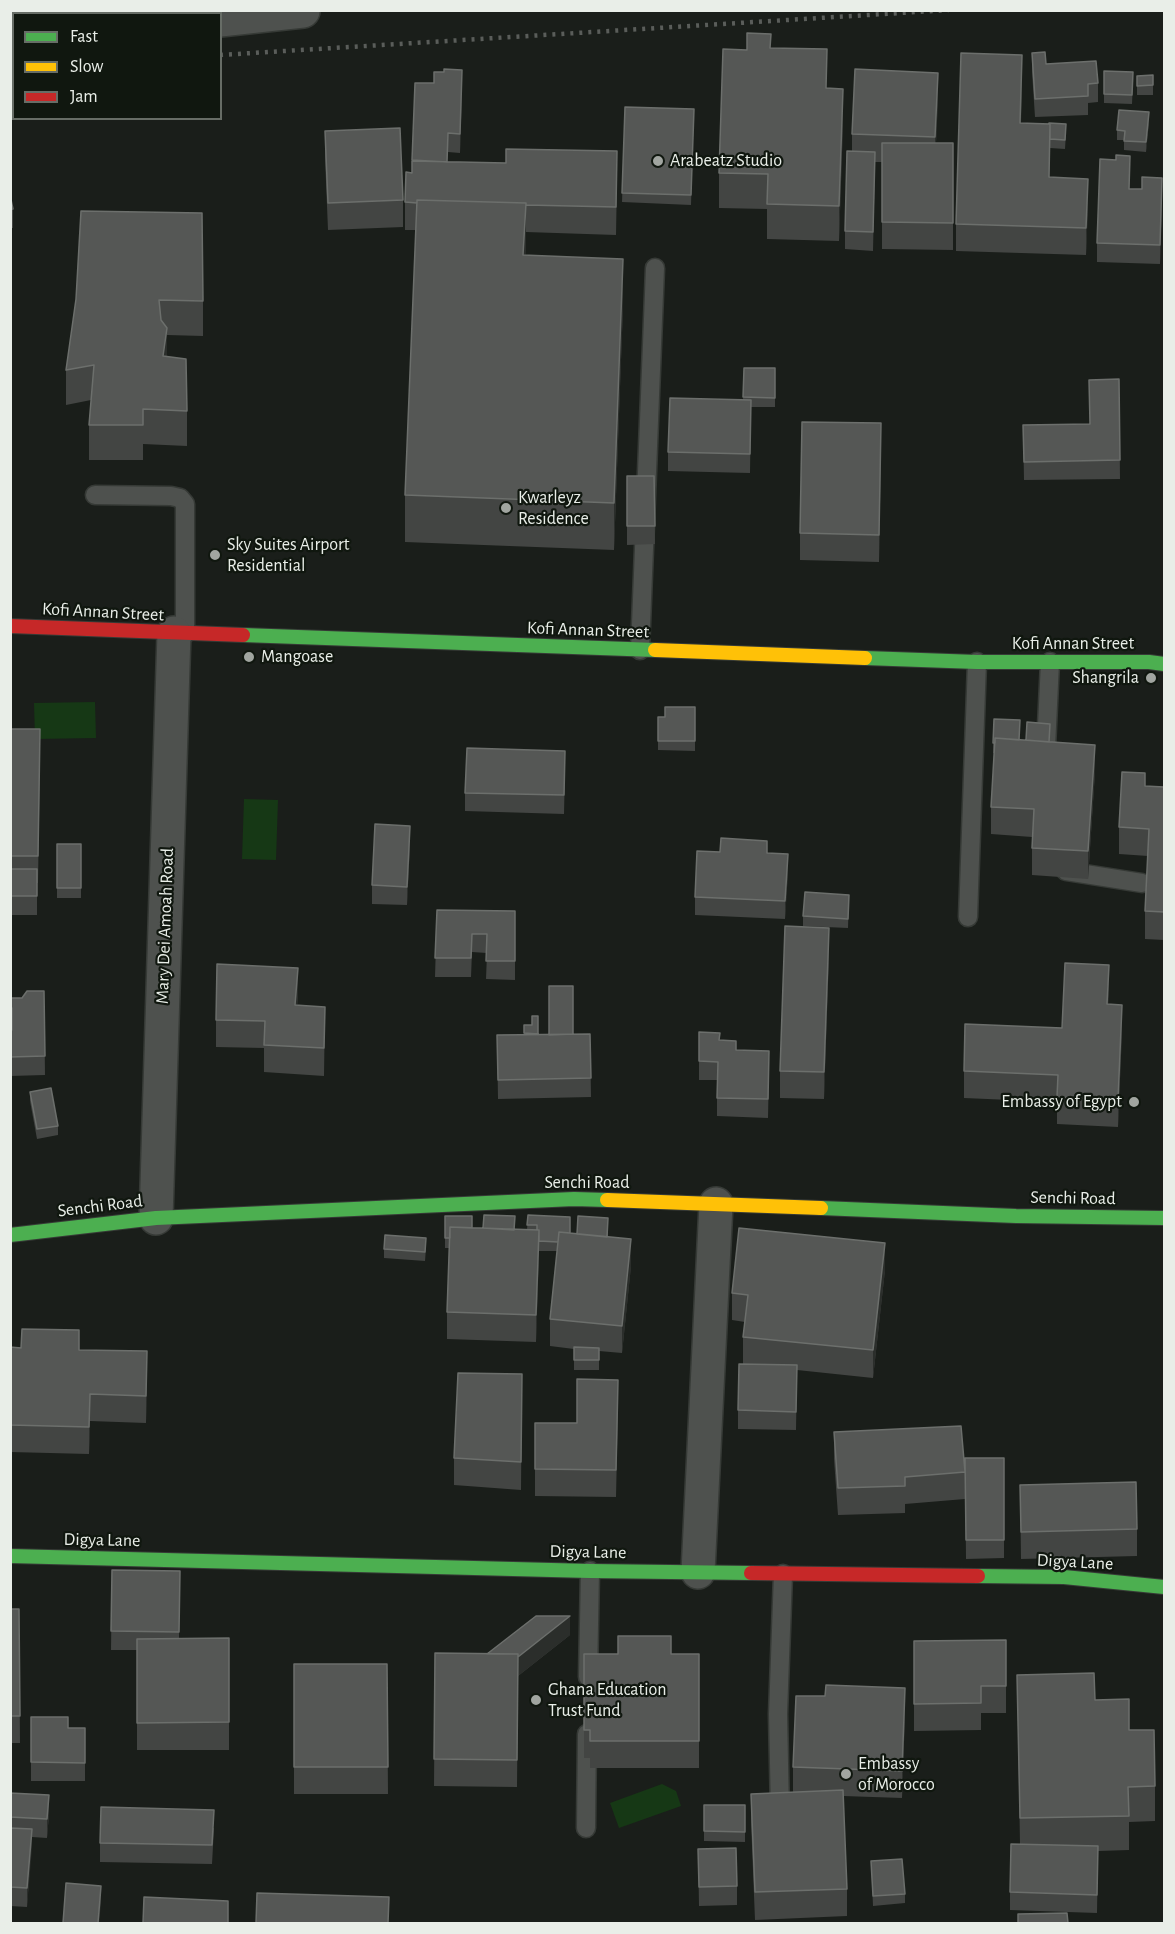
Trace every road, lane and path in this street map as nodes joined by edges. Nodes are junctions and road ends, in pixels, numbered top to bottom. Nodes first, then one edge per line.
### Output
1 (303, 11) edge
2 (222, 20) edge
3 (655, 268) dead end
4 (95, 495) dead end
5 (10, 626) edge
6 (179, 634) junction
7 (640, 650) junction
8 (977, 662) junction
9 (1050, 662) junction
10 (1164, 664) edge
11 (1045, 768) edge
12 (1052, 866) edge
13 (1142, 883) dead end
14 (968, 916) dead end
15 (716, 1204) junction
16 (156, 1218) junction
17 (1164, 1218) edge
18 (10, 1235) edge
19 (10, 1556) edge
20 (590, 1571) junction
21 (698, 1572) junction
22 (783, 1574) junction
23 (1164, 1587) edge
24 (780, 1812) edge
25 (586, 1828) dead end

1 - 2 street
3 - 7 lane
4 - 6 lane
5 - 6 street, Kofi Annan Street
6 - 7 street, Kofi Annan Street
6 - 16 street, Mary Dei Amoah Road
7 - 8 street, Kofi Annan Street
8 - 9 street, Kofi Annan Street
8 - 14 lane
9 - 10 street, Kofi Annan Street
9 - 11 lane
12 - 13 lane
15 - 16 street, Senchi Road
15 - 17 street, Senchi Road
15 - 21 street
16 - 18 street, Senchi Road
19 - 20 street, Digya Lane
20 - 21 street, Digya Lane
20 - 25 lane
21 - 22 street, Digya Lane
22 - 23 street, Digya Lane
22 - 24 lane

